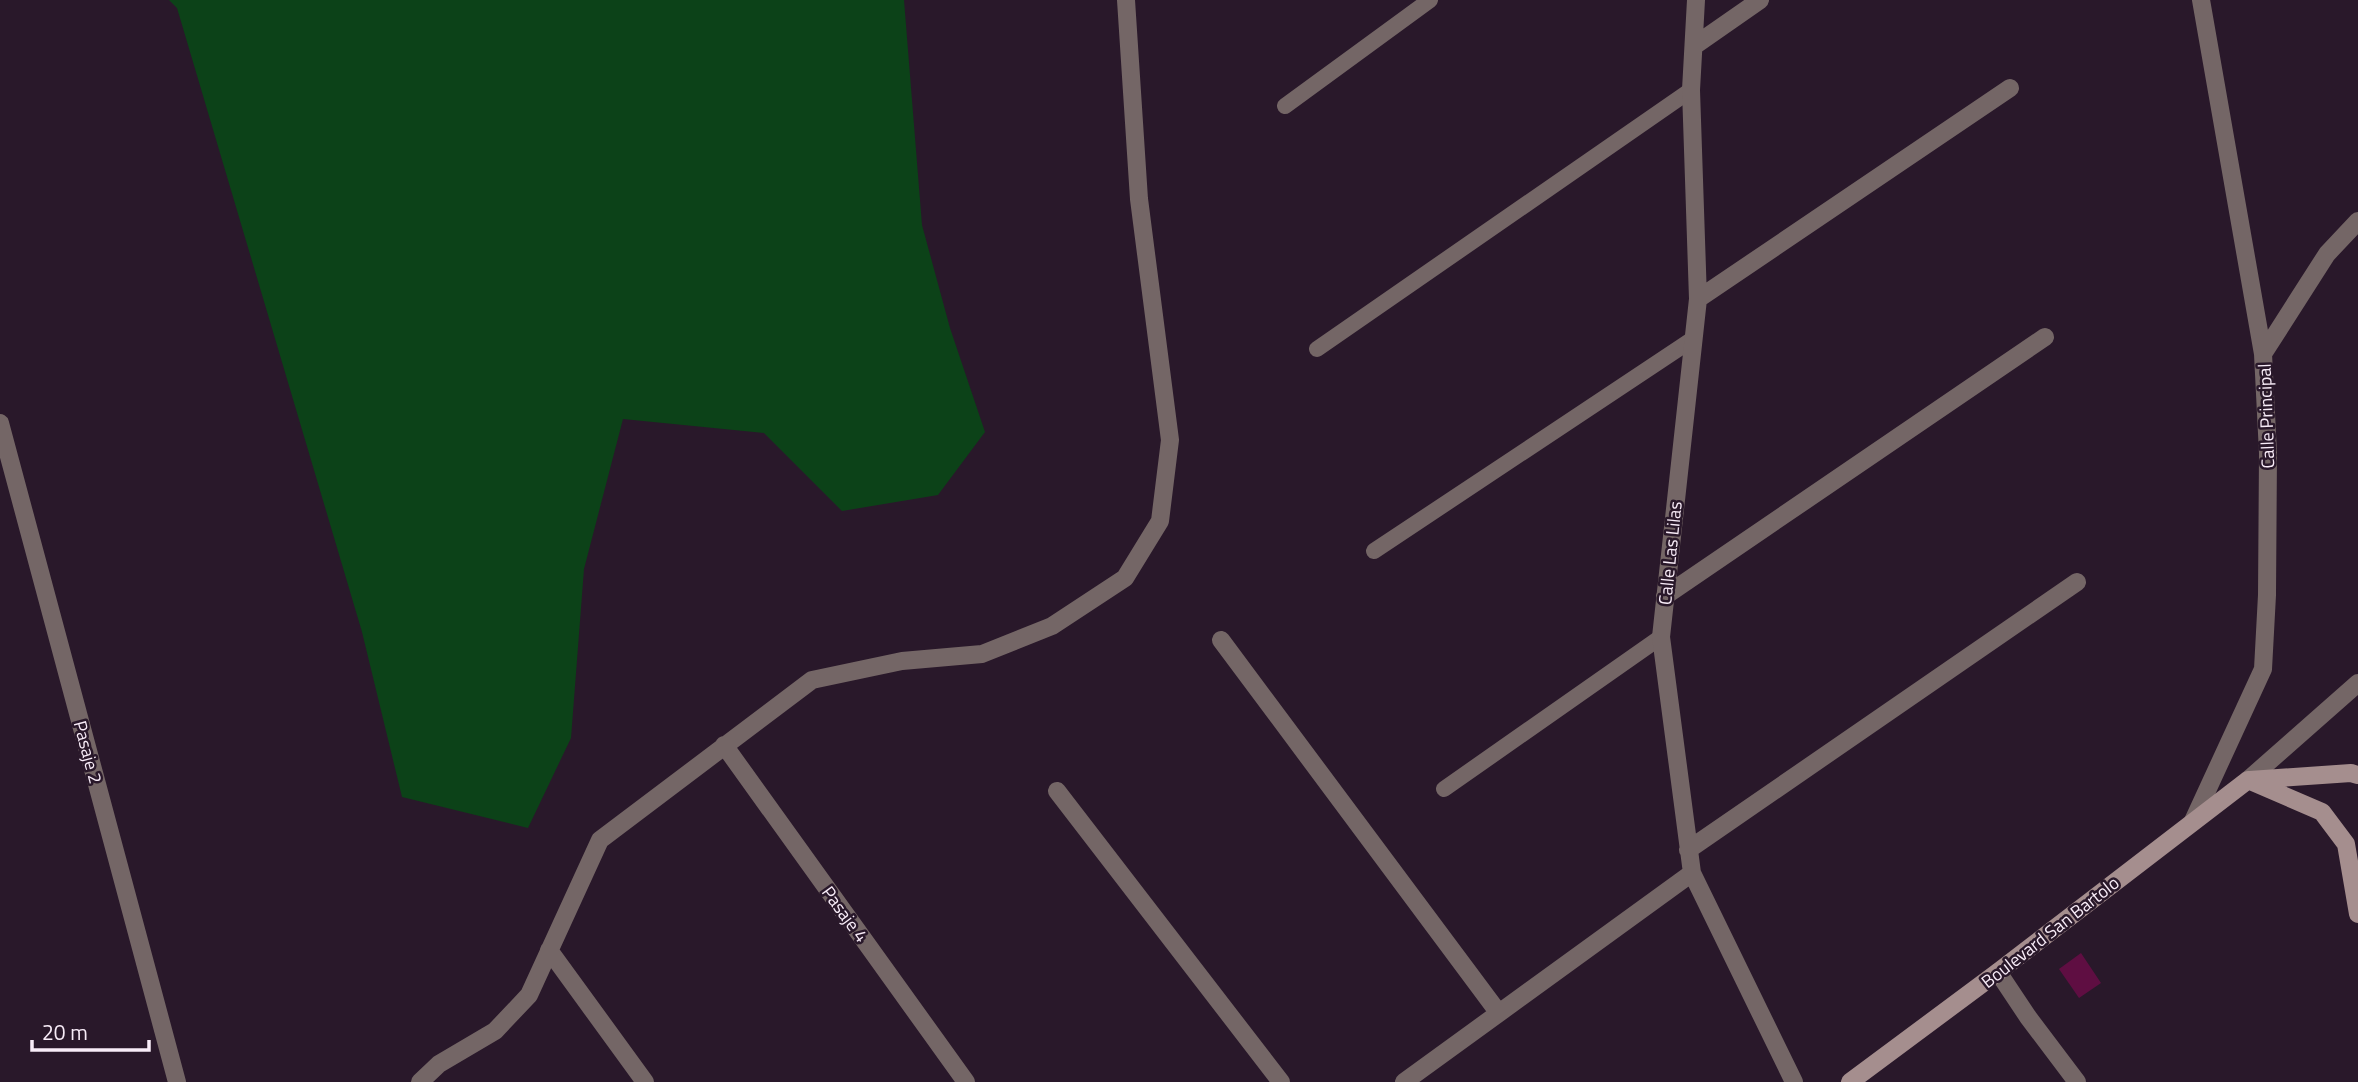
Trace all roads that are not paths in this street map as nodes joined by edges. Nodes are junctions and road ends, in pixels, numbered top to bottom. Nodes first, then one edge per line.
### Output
1 (1126, 0) edge
2 (1430, 0) edge
3 (1696, 0) edge
4 (1760, 0) edge
5 (2201, 0) edge
6 (1694, 46) junction
7 (2010, 89) dead end
8 (1691, 90) junction
9 (1285, 106) dead end
10 (2358, 221) edge
11 (1698, 299) junction
12 (2045, 337) dead end
13 (1693, 339) junction
14 (1317, 349) dead end
15 (2263, 354) junction
16 (0, 423) edge
17 (1374, 551) dead end
18 (2077, 582) dead end
19 (1665, 597) junction
20 (1661, 637) junction
21 (1221, 640) dead end
22 (2358, 683) edge
23 (724, 745) junction
24 (2358, 775) edge
25 (2248, 780) junction
26 (1444, 789) dead end
27 (1057, 791) dead end
28 (2193, 821) junction
29 (1688, 850) junction
30 (1692, 873) junction
31 (2358, 914) edge
32 (549, 950) junction
33 (1998, 972) junction
34 (1498, 1012) junction
35 (177, 1082) edge
36 (420, 1082) edge
37 (645, 1082) edge
38 (966, 1082) edge
39 (1281, 1082) edge
40 (1404, 1082) edge
41 (1794, 1082) edge
42 (1850, 1082) edge
43 (2077, 1082) edge

1 - 23 street
2 - 9 lane
3 - 6 street, Calle Las Lilas
4 - 6 street
5 - 15 street, Calle Principal
6 - 8 street, Calle Las Lilas
7 - 11 street
8 - 11 street, Calle Las Lilas
8 - 14 lane
10 - 15 street
11 - 13 street, Calle Las Lilas
12 - 19 street
13 - 17 lane
13 - 19 street, Calle Las Lilas
15 - 28 street, Calle Principal
16 - 35 street, Pasaje 2
18 - 29 street
19 - 20 street, Calle Las Lilas
20 - 26 lane
20 - 29 street, Calle Las Lilas
21 - 34 street
22 - 25 street
23 - 32 street
23 - 38 street, Pasaje 4
24 - 25 main road
25 - 28 main road, Boulevard San Bartolo
25 - 31 main road
27 - 39 street
28 - 33 main road, Boulevard San Bartolo
29 - 30 street, Calle Las Lilas
30 - 34 street
30 - 41 street, Calle Las Lilas
32 - 36 street
32 - 37 street
33 - 42 main road, Boulevard San Bartolo
33 - 43 street
34 - 40 street

